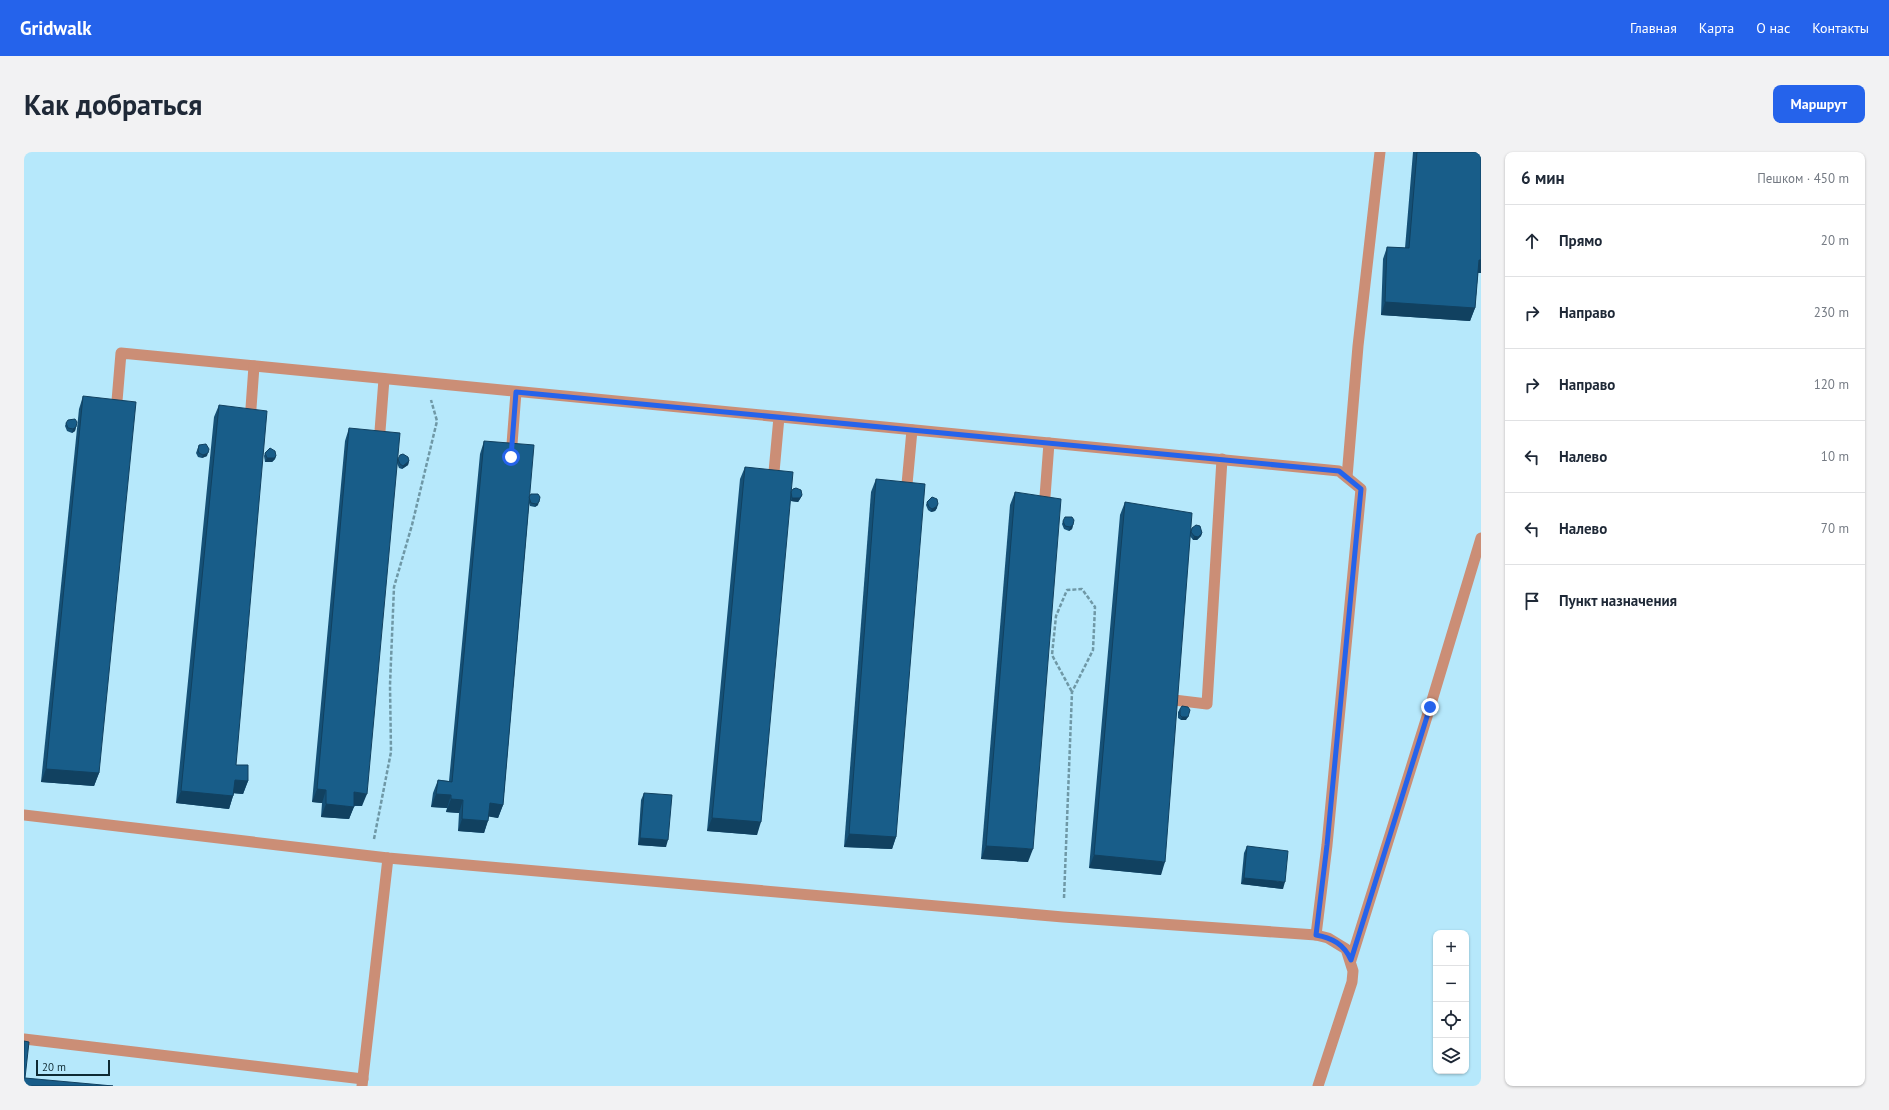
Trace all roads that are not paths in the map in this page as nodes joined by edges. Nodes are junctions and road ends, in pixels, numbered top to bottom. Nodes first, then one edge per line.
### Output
1 (1380, 152) edge
2 (254, 366) junction
3 (384, 379) junction
4 (516, 392) junction
5 (116, 413) edge
6 (779, 417) junction
7 (250, 422) edge
8 (912, 430) junction
9 (1049, 443) junction
10 (379, 444) edge
11 (511, 457) edge
12 (1222, 459) junction
13 (1347, 478) junction
14 (773, 483) edge
15 (906, 496) edge
16 (1044, 510) edge
17 (1481, 538) edge
18 (1174, 700) edge
19 (24, 815) edge
20 (388, 858) junction
21 (1316, 935) junction
22 (1351, 960) junction
23 (24, 1039) edge
24 (363, 1082) edge
25 (1318, 1086) edge

1 - 13 lane
2 - 3 lane
2 - 5 lane
2 - 7 lane
3 - 4 lane
3 - 10 lane
4 - 6 lane
4 - 11 lane
6 - 8 lane
6 - 14 lane
8 - 9 lane
8 - 15 lane
9 - 12 lane
9 - 16 lane
12 - 13 lane
12 - 18 lane
13 - 21 lane
17 - 22 lane
19 - 20 lane
20 - 21 lane
20 - 24 lane
21 - 22 lane
22 - 25 lane
23 - 24 lane

